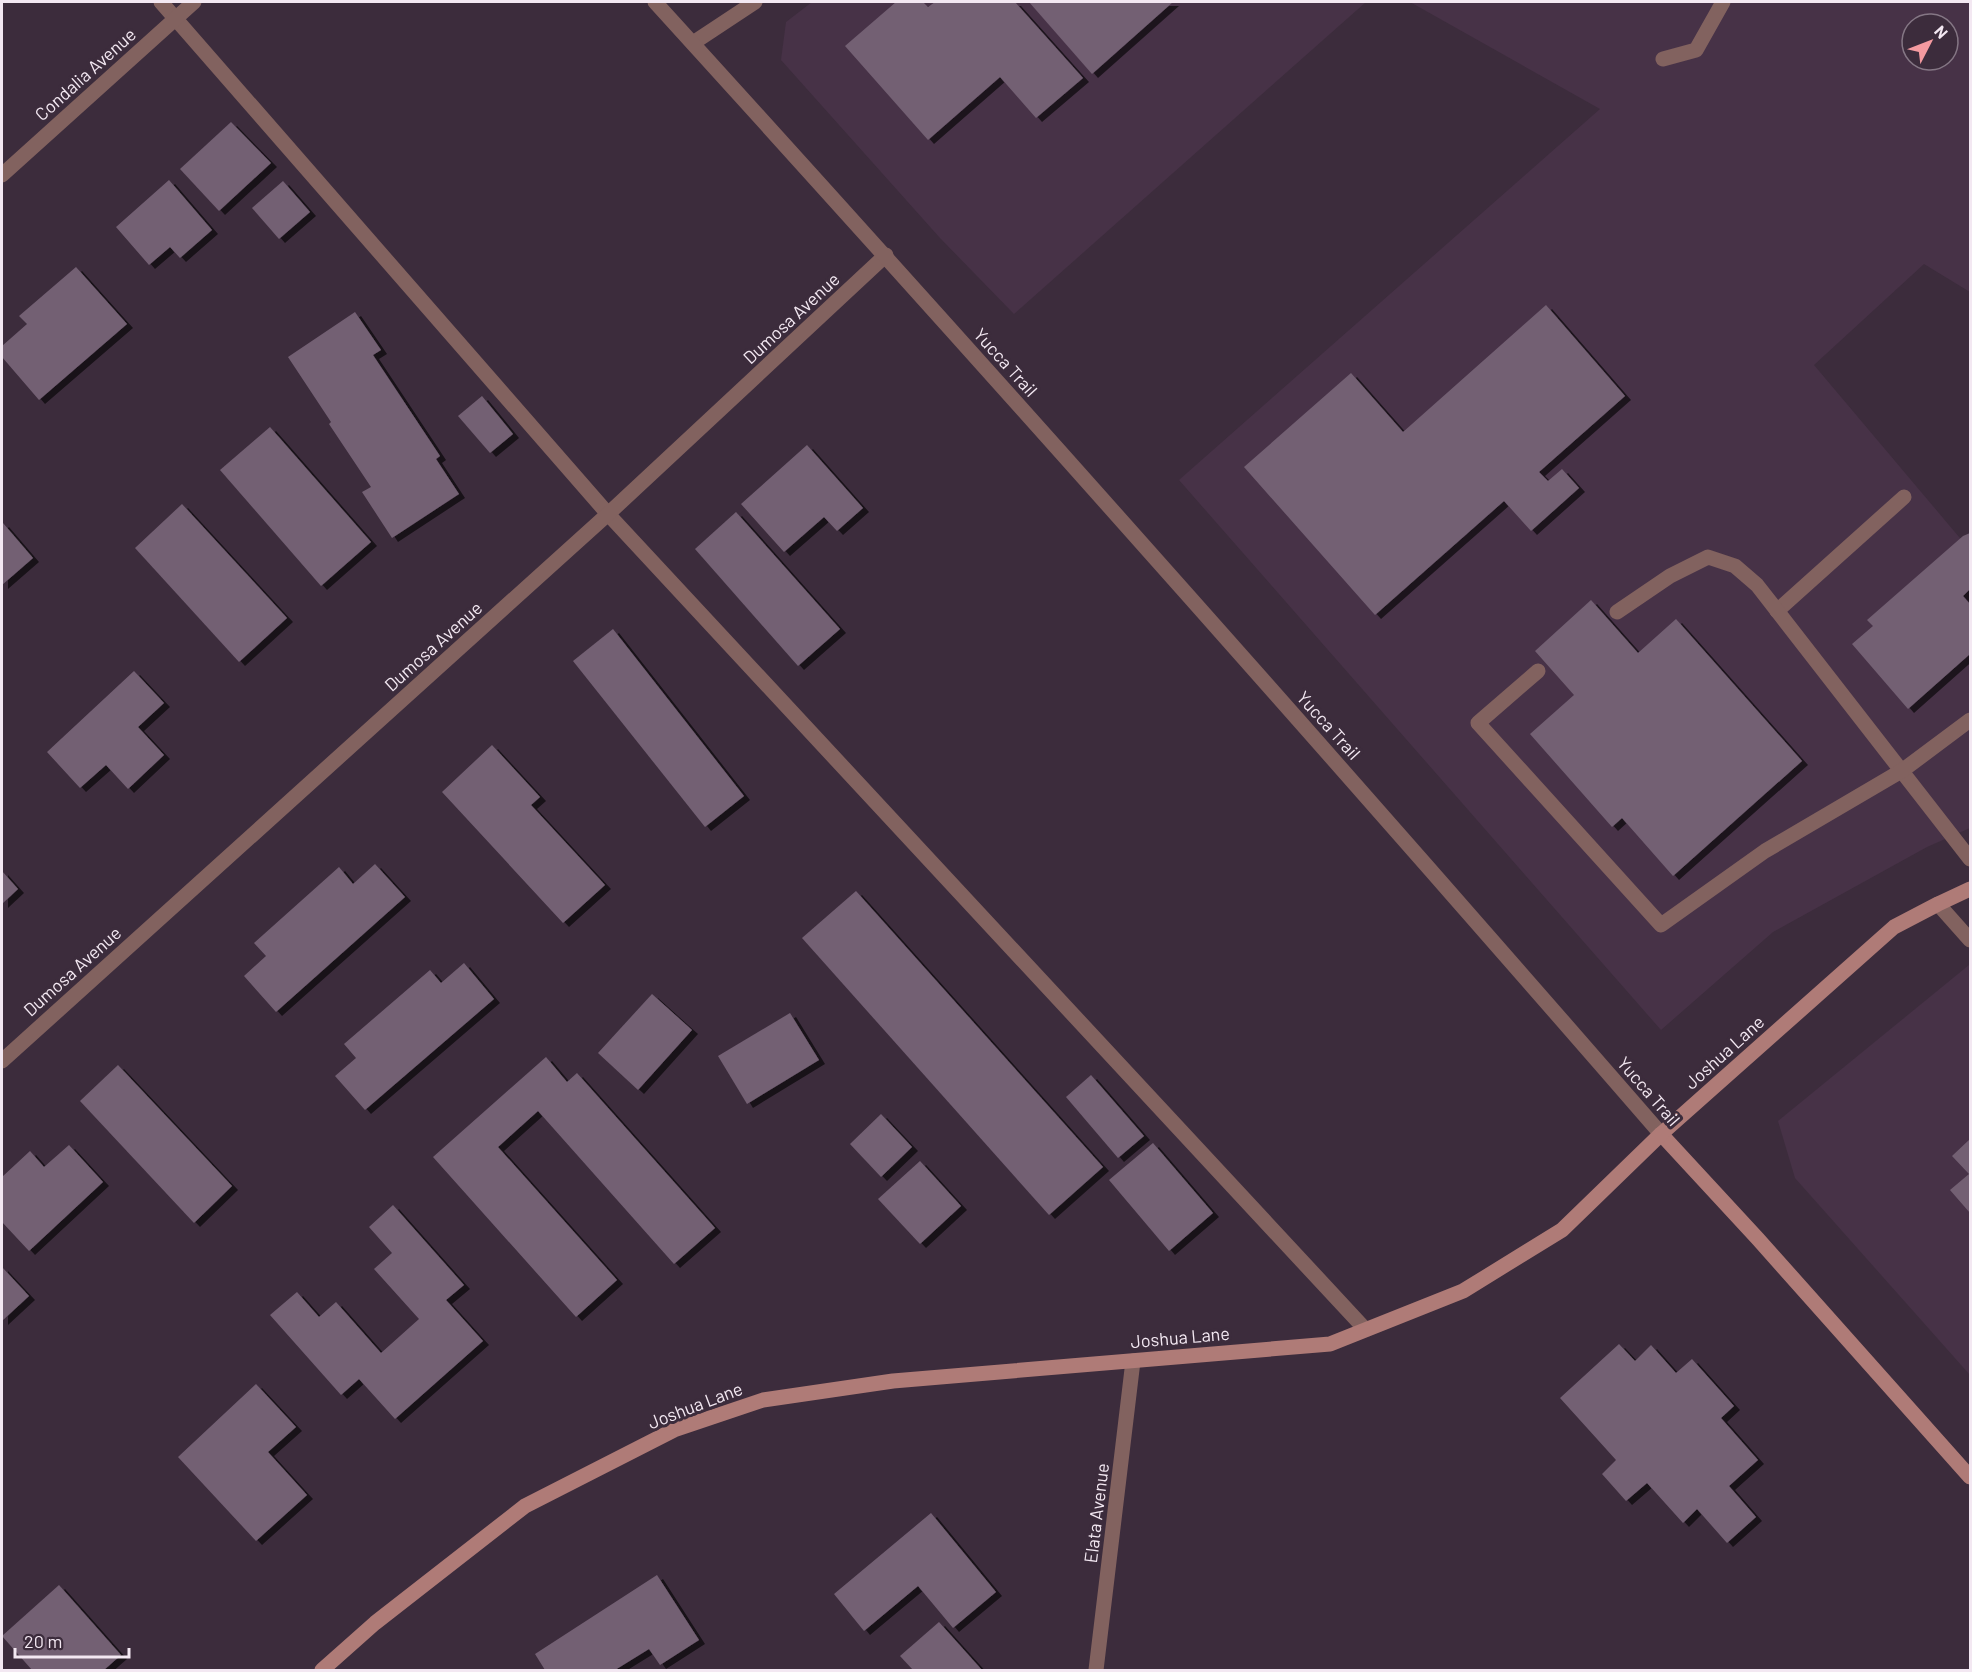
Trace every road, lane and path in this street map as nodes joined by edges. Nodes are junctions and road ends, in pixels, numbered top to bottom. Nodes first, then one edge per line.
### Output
1 (161, 2) edge
2 (194, 2) edge
3 (655, 2) edge
4 (755, 2) edge
5 (1723, 2) edge
6 (175, 18) junction
7 (693, 43) junction
8 (1663, 59) dead end
9 (2, 175) edge
10 (886, 255) junction
11 (1904, 497) dead end
12 (608, 514) junction
13 (1777, 611) junction
14 (1617, 612) dead end
15 (1538, 671) dead end
16 (1971, 720) edge
17 (1903, 770) junction
18 (1971, 859) edge
19 (1971, 890) edge
20 (1938, 904) junction
21 (1971, 940) edge
22 (2, 1061) edge
23 (1661, 1134) junction
24 (1365, 1329) junction
25 (1133, 1360) junction
26 (1971, 1477) edge
27 (322, 1671) edge
28 (1096, 1671) edge

1 - 6 street
2 - 6 street, Condalia Avenue
3 - 7 street, Yucca Trail
4 - 7 street
5 - 8 street
6 - 9 street, Condalia Avenue
6 - 12 street
7 - 10 street, Yucca Trail
10 - 12 street, Dumosa Avenue
10 - 23 street, Yucca Trail
11 - 13 street
12 - 22 street, Dumosa Avenue
12 - 24 street
13 - 14 street
13 - 17 street
15 - 17 street
16 - 17 street
17 - 18 street
19 - 20 main road, Joshua Lane
20 - 21 street
20 - 23 main road, Joshua Lane
23 - 24 main road, Joshua Lane
23 - 26 main road, Yucca Trail
24 - 25 main road, Joshua Lane
25 - 27 main road, Joshua Lane
25 - 28 street, Elata Avenue

